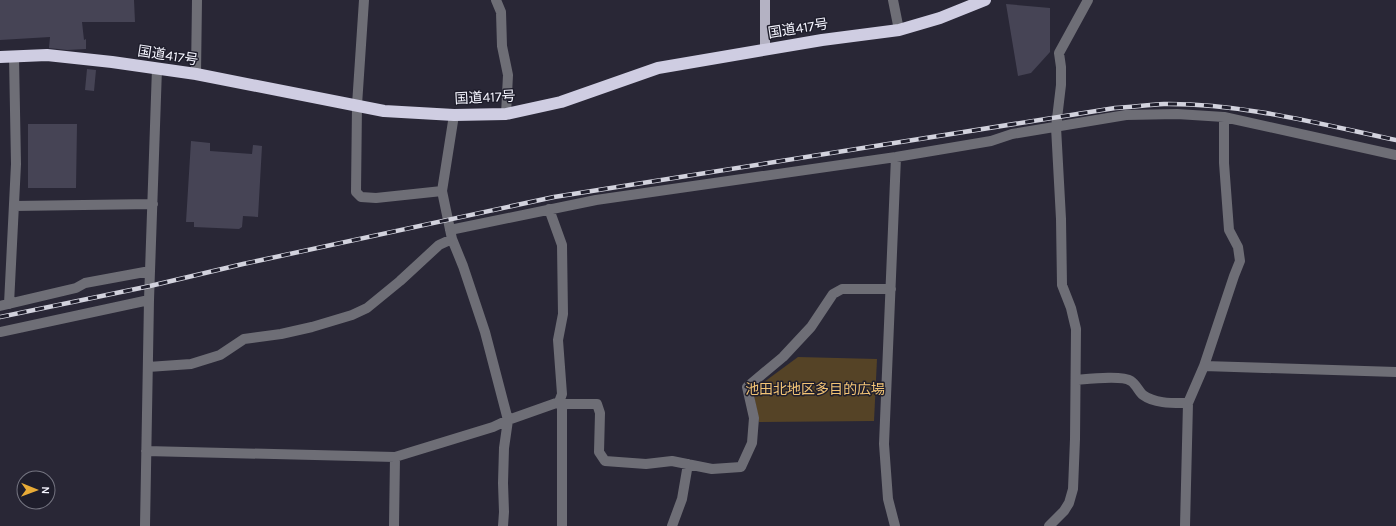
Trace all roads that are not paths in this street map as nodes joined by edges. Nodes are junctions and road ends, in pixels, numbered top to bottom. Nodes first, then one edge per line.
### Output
1 (197, 0) edge
2 (364, 0) edge
3 (496, 0) edge
4 (765, 0) edge
5 (893, 0) edge
6 (985, 0) edge
7 (1088, 0) edge
8 (899, 30) junction
9 (765, 49) junction
10 (14, 56) junction
11 (0, 57) edge
12 (157, 68) junction
13 (196, 74) junction
14 (357, 105) junction
15 (506, 114) junction
16 (454, 115) junction
17 (1224, 117) junction
18 (1056, 127) junction
19 (1396, 155) edge
20 (896, 158) junction
21 (442, 191) junction
22 (152, 204) junction
23 (14, 206) junction
24 (549, 209) junction
25 (451, 235) junction
26 (150, 271) junction
27 (891, 289) junction
28 (150, 300) junction
29 (4, 305) edge
30 (0, 332) edge
31 (1204, 366) junction
32 (148, 367) junction
33 (1396, 372) edge
34 (1076, 380) junction
35 (1188, 403) junction
36 (560, 404) junction
37 (508, 420) junction
38 (146, 451) junction
39 (395, 457) junction
40 (688, 464) junction
41 (144, 526) edge
42 (394, 526) edge
43 (503, 526) edge
44 (562, 526) edge
45 (672, 526) edge
46 (895, 526) edge
47 (1049, 526) edge
48 (1185, 526) edge

1 - 13 street
2 - 14 street
3 - 15 street
4 - 9 main road
5 - 8 street
6 - 8 highway, 国道417号
7 - 18 street
8 - 9 highway, 国道417号
9 - 15 highway, 国道417号
10 - 11 highway, 国道417号
10 - 12 highway, 国道417号
10 - 23 street
12 - 13 highway, 国道417号
12 - 22 street
13 - 14 highway, 国道417号
14 - 16 highway, 国道417号
14 - 21 street
15 - 16 highway, 国道417号
16 - 21 street
17 - 18 street
17 - 19 street
17 - 31 street
18 - 20 street
18 - 34 street
20 - 24 street
20 - 27 street
21 - 25 street
22 - 23 street
22 - 26 street
23 - 29 street
24 - 25 street
24 - 36 street
25 - 32 street
25 - 37 street
26 - 28 street
26 - 29 street
27 - 40 street
27 - 46 street
28 - 30 street
28 - 32 street
31 - 33 street
31 - 35 street
32 - 38 street
34 - 35 street
34 - 47 street
35 - 48 street
36 - 37 street
36 - 40 street
36 - 44 street
37 - 39 street
37 - 43 street
38 - 39 street
38 - 41 street
39 - 42 street
40 - 45 street

